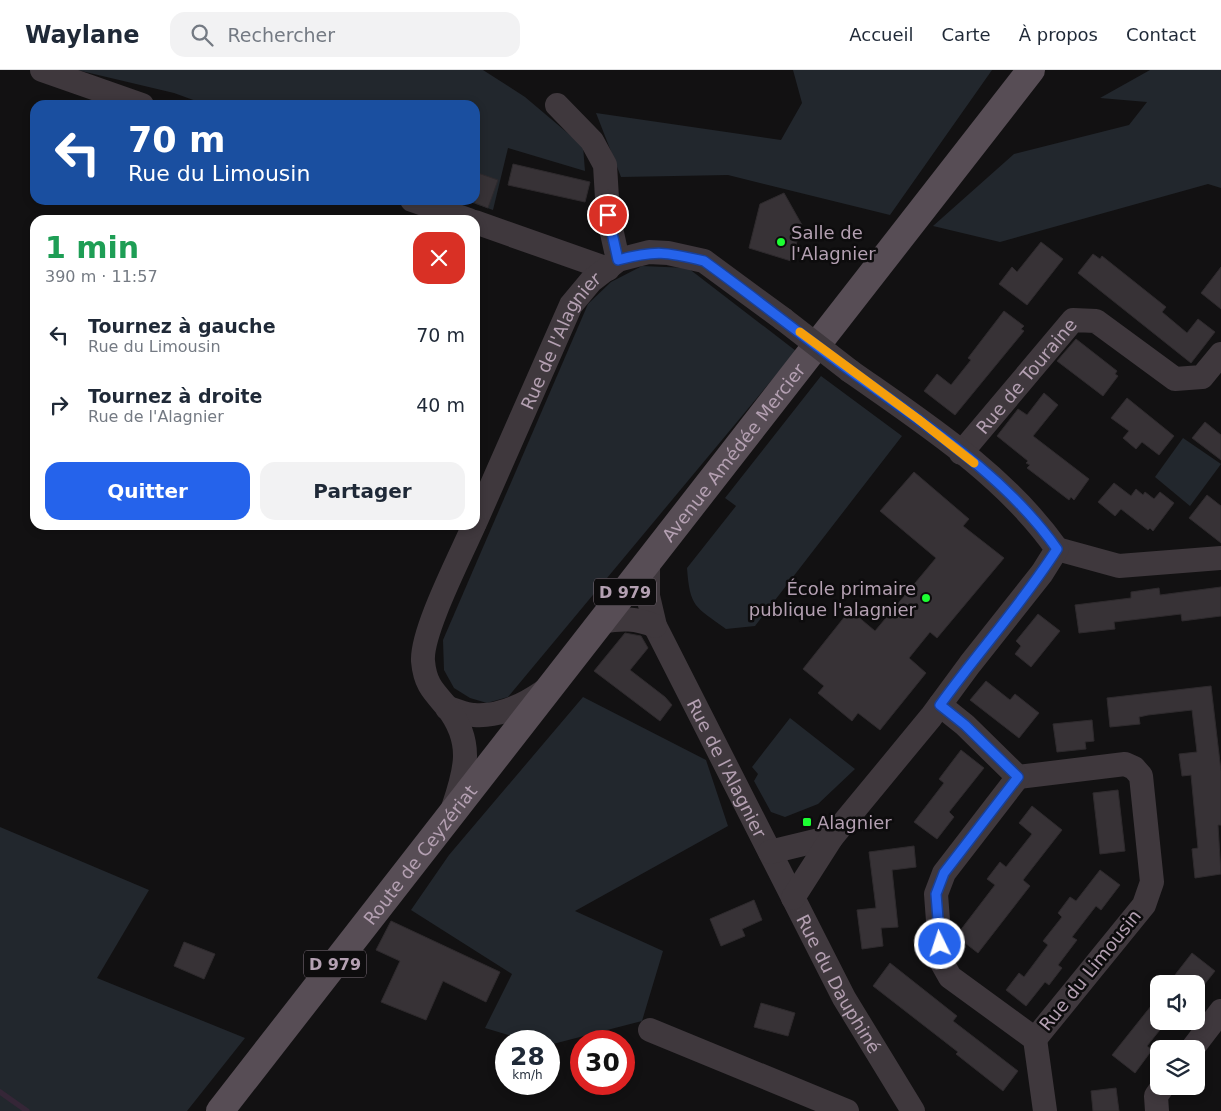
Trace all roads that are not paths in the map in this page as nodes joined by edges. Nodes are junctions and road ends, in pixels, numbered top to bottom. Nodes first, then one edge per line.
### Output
1 (42, 70) edge
2 (1031, 70) edge
3 (128, 100) edge
4 (558, 105) dead end
5 (426, 205) edge
6 (455, 215) edge
7 (480, 224) edge
8 (613, 264) junction
9 (1221, 354) edge
10 (961, 453) junction
11 (480, 513) edge
12 (472, 530) edge
13 (1057, 549) junction
14 (1221, 558) edge
15 (648, 561) junction
16 (601, 622) junction
17 (655, 626) junction
18 (556, 683) junction
19 (940, 705) junction
20 (448, 708) junction
21 (1018, 777) junction
22 (450, 817) junction
23 (832, 837) junction
24 (770, 852) junction
25 (793, 898) junction
26 (1221, 1011) edge
27 (650, 1030) dead end
28 (1035, 1038) junction
29 (1199, 1040) edge
30 (1157, 1095) edge
31 (220, 1111) edge
32 (848, 1111) edge
33 (913, 1111) edge
34 (1045, 1111) edge
35 (1157, 1111) edge

1 - 3 street
2 - 15 main road, Avenue Amédée Mercier / D 979
4 - 8 street
5 - 6 street
7 - 8 street
8 - 10 street, Rue de l'Alagnier, bridge
8 - 11 street, Rue de l'Alagnier
9 - 10 street, Rue de Touraine
10 - 13 street, Rue de l'Alagnier
12 - 20 street, Rue de l'Alagnier
13 - 14 street
13 - 19 street
15 - 16 main road, Avenue Amédée Mercier / D 979
15 - 17 street, Rue de l'Alagnier
16 - 17 street
16 - 18 main road, Route de Ceyzériat / D 979
17 - 24 street, Rue de l'Alagnier
18 - 20 street
18 - 22 main road, Route de Ceyzériat / D 979
19 - 21 street
19 - 23 street
20 - 22 street, Rue de l'Alagnier
21 - 28 street
21 - 28 street, Rue du Limousin
22 - 31 main road, Route de Ceyzériat / D 979
23 - 24 street, Rue de l'Alagnier
23 - 25 street
24 - 25 street, Rue du Dauphiné
25 - 33 street, Rue du Dauphiné
26 - 29 street
27 - 32 street
28 - 34 street
30 - 35 street

